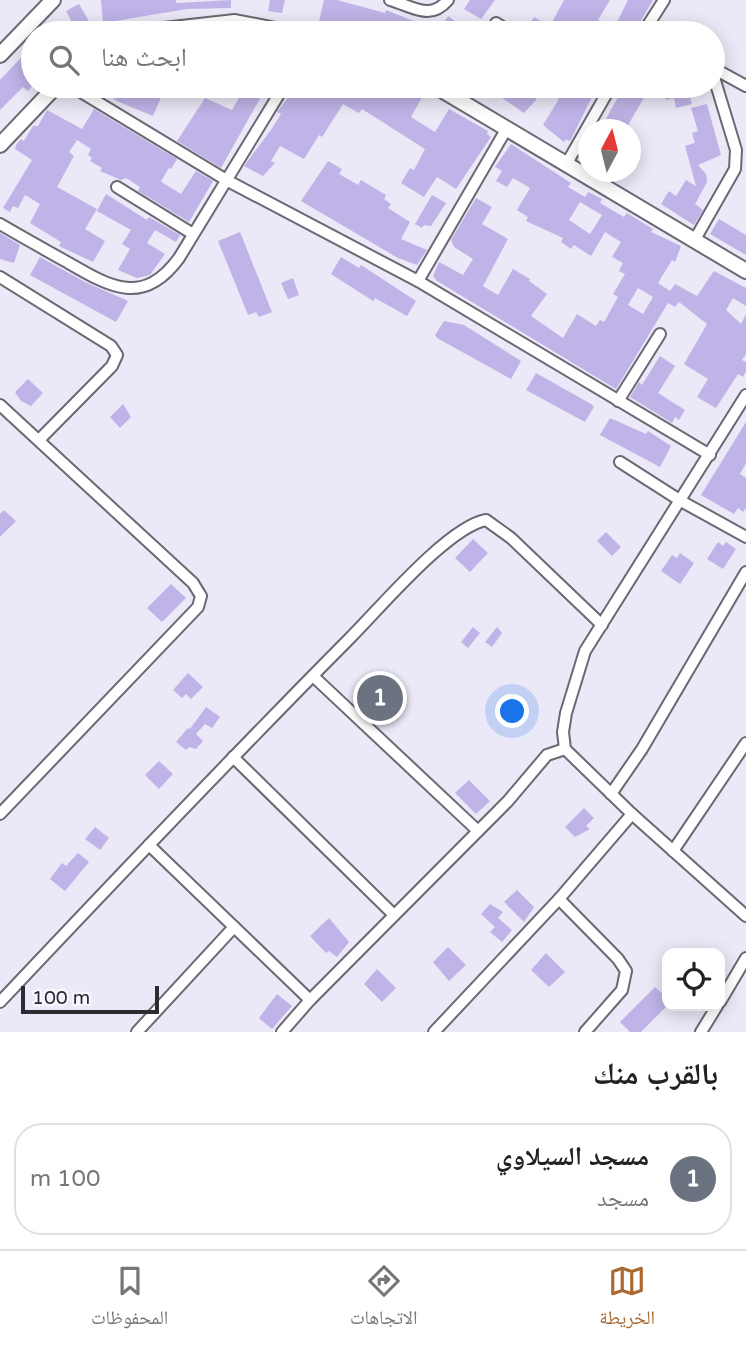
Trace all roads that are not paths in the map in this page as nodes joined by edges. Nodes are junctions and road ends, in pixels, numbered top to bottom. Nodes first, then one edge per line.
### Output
1 (53, 0) edge
2 (390, 0) edge
3 (448, 0) edge
4 (664, 0) edge
5 (33, 21) edge
6 (654, 21) edge
7 (21, 33) edge
8 (0, 55) edge
9 (725, 75) edge
10 (746, 86) edge
11 (45, 98) edge
12 (91, 98) edge
13 (277, 98) edge
14 (456, 98) edge
15 (600, 98) edge
16 (720, 98) edge
17 (507, 128) junction
18 (0, 145) edge
19 (567, 163) junction
20 (228, 181) junction
21 (117, 187) dead end
22 (0, 225) edge
23 (193, 234) junction
24 (694, 241) junction
25 (746, 271) edge
26 (0, 277) edge
27 (418, 281) junction
28 (660, 334) dead end
29 (746, 395) edge
30 (618, 401) junction
31 (0, 405) edge
32 (38, 440) junction
33 (710, 455) junction
34 (620, 462) dead end
35 (681, 501) junction
36 (746, 537) edge
37 (746, 572) edge
38 (602, 625) junction
39 (313, 676) junction
40 (746, 743) edge
41 (565, 749) junction
42 (233, 757) junction
43 (611, 794) junction
44 (0, 814) edge
45 (632, 814) junction
46 (478, 831) junction
47 (149, 845) junction
48 (673, 851) junction
49 (559, 899) junction
50 (394, 915) junction
51 (746, 916) edge
52 (234, 927) junction
53 (746, 958) edge
54 (725, 994) edge
55 (310, 1000) junction
56 (0, 1002) edge
57 (714, 1011) edge
58 (137, 1032) edge
59 (282, 1032) edge
60 (435, 1032) edge
61 (585, 1032) edge
62 (701, 1032) edge

1 - 5 street
2 - 3 street
4 - 6 street
7 - 8 street
9 - 10 street
11 - 18 street
12 - 20 street
13 - 20 street
14 - 17 street
15 - 19 street
16 - 24 street
17 - 19 street
17 - 27 street
19 - 24 street
20 - 23 street
20 - 27 street
21 - 23 street
22 - 23 street
24 - 25 street
26 - 32 street
27 - 30 street
28 - 30 street
29 - 33 street
30 - 33 street
31 - 32 street
32 - 44 street
33 - 35 street
34 - 35 street
35 - 36 street
35 - 38 street
37 - 43 street
38 - 39 street
38 - 41 street
39 - 42 street
39 - 46 street
40 - 48 street
41 - 43 street
41 - 46 street
42 - 47 street
42 - 50 street
43 - 45 street
45 - 48 street
45 - 49 street
46 - 50 street
47 - 52 street
47 - 56 street
48 - 51 street
49 - 60 street
49 - 61 street
50 - 55 street
52 - 55 street
52 - 58 street
53 - 54 street
55 - 59 street
57 - 62 street

